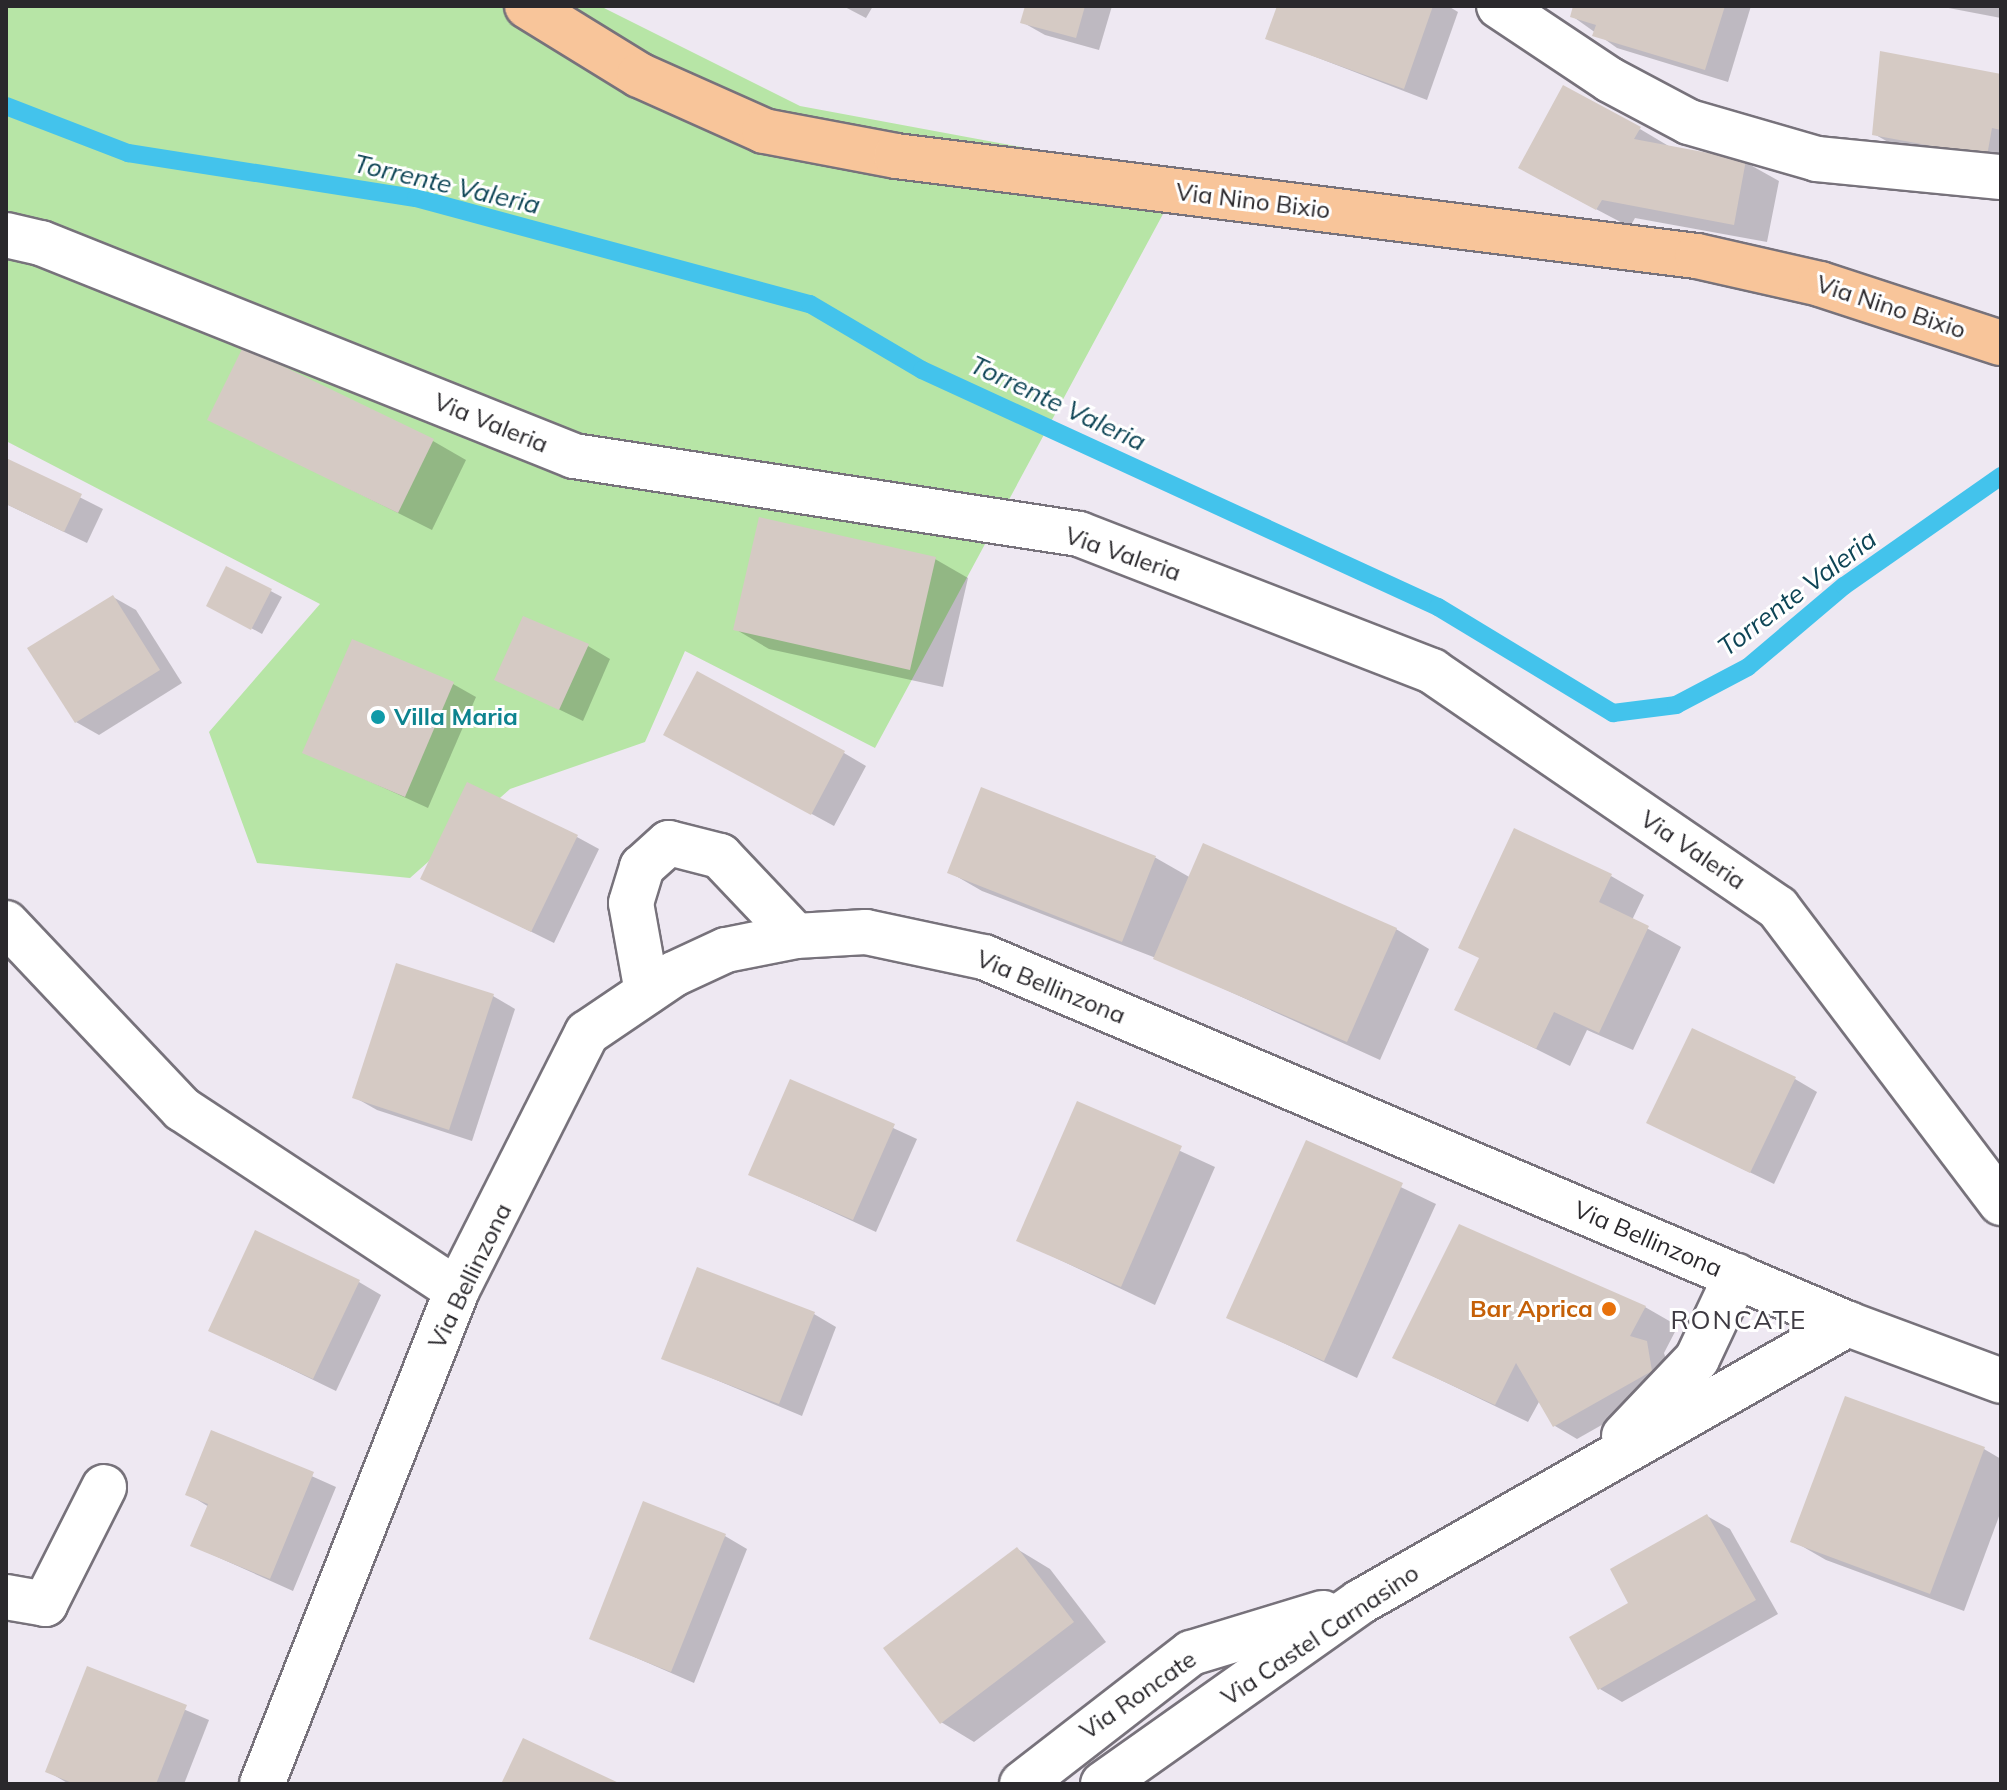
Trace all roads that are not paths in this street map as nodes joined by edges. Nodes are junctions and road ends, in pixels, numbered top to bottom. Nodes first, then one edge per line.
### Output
1 (527, 6) edge
2 (1499, 6) edge
3 (2001, 177) edge
4 (6, 235) edge
5 (2001, 343) edge
6 (6, 923) edge
7 (796, 936) junction
8 (647, 992) junction
9 (2001, 1203) edge
10 (1736, 1276) junction
11 (457, 1290) junction
12 (1848, 1324) junction
13 (2001, 1381) edge
14 (1585, 1474) junction
15 (104, 1487) dead end
16 (6, 1597) edge
17 (1360, 1602) junction
18 (262, 1784) edge
19 (1022, 1784) edge
20 (1103, 1784) edge

1 - 5 main road, Via Nino Bixio
2 - 3 street
4 - 9 street, Via Valeria
6 - 11 street
7 - 8 street, Via Bellinzona
7 - 8 street
7 - 10 street, Via Bellinzona
8 - 11 street, Via Bellinzona
10 - 12 street, Via Bellinzona
10 - 14 street, Via Castel Carnasino
11 - 18 street, Via Bellinzona
12 - 13 street, Via Bellinzona
12 - 14 street, Via Castel Carnasino
14 - 17 street, Via Castel Carnasino
15 - 16 street
17 - 19 street, Via Roncate
17 - 20 street, Via Castel Carnasino

